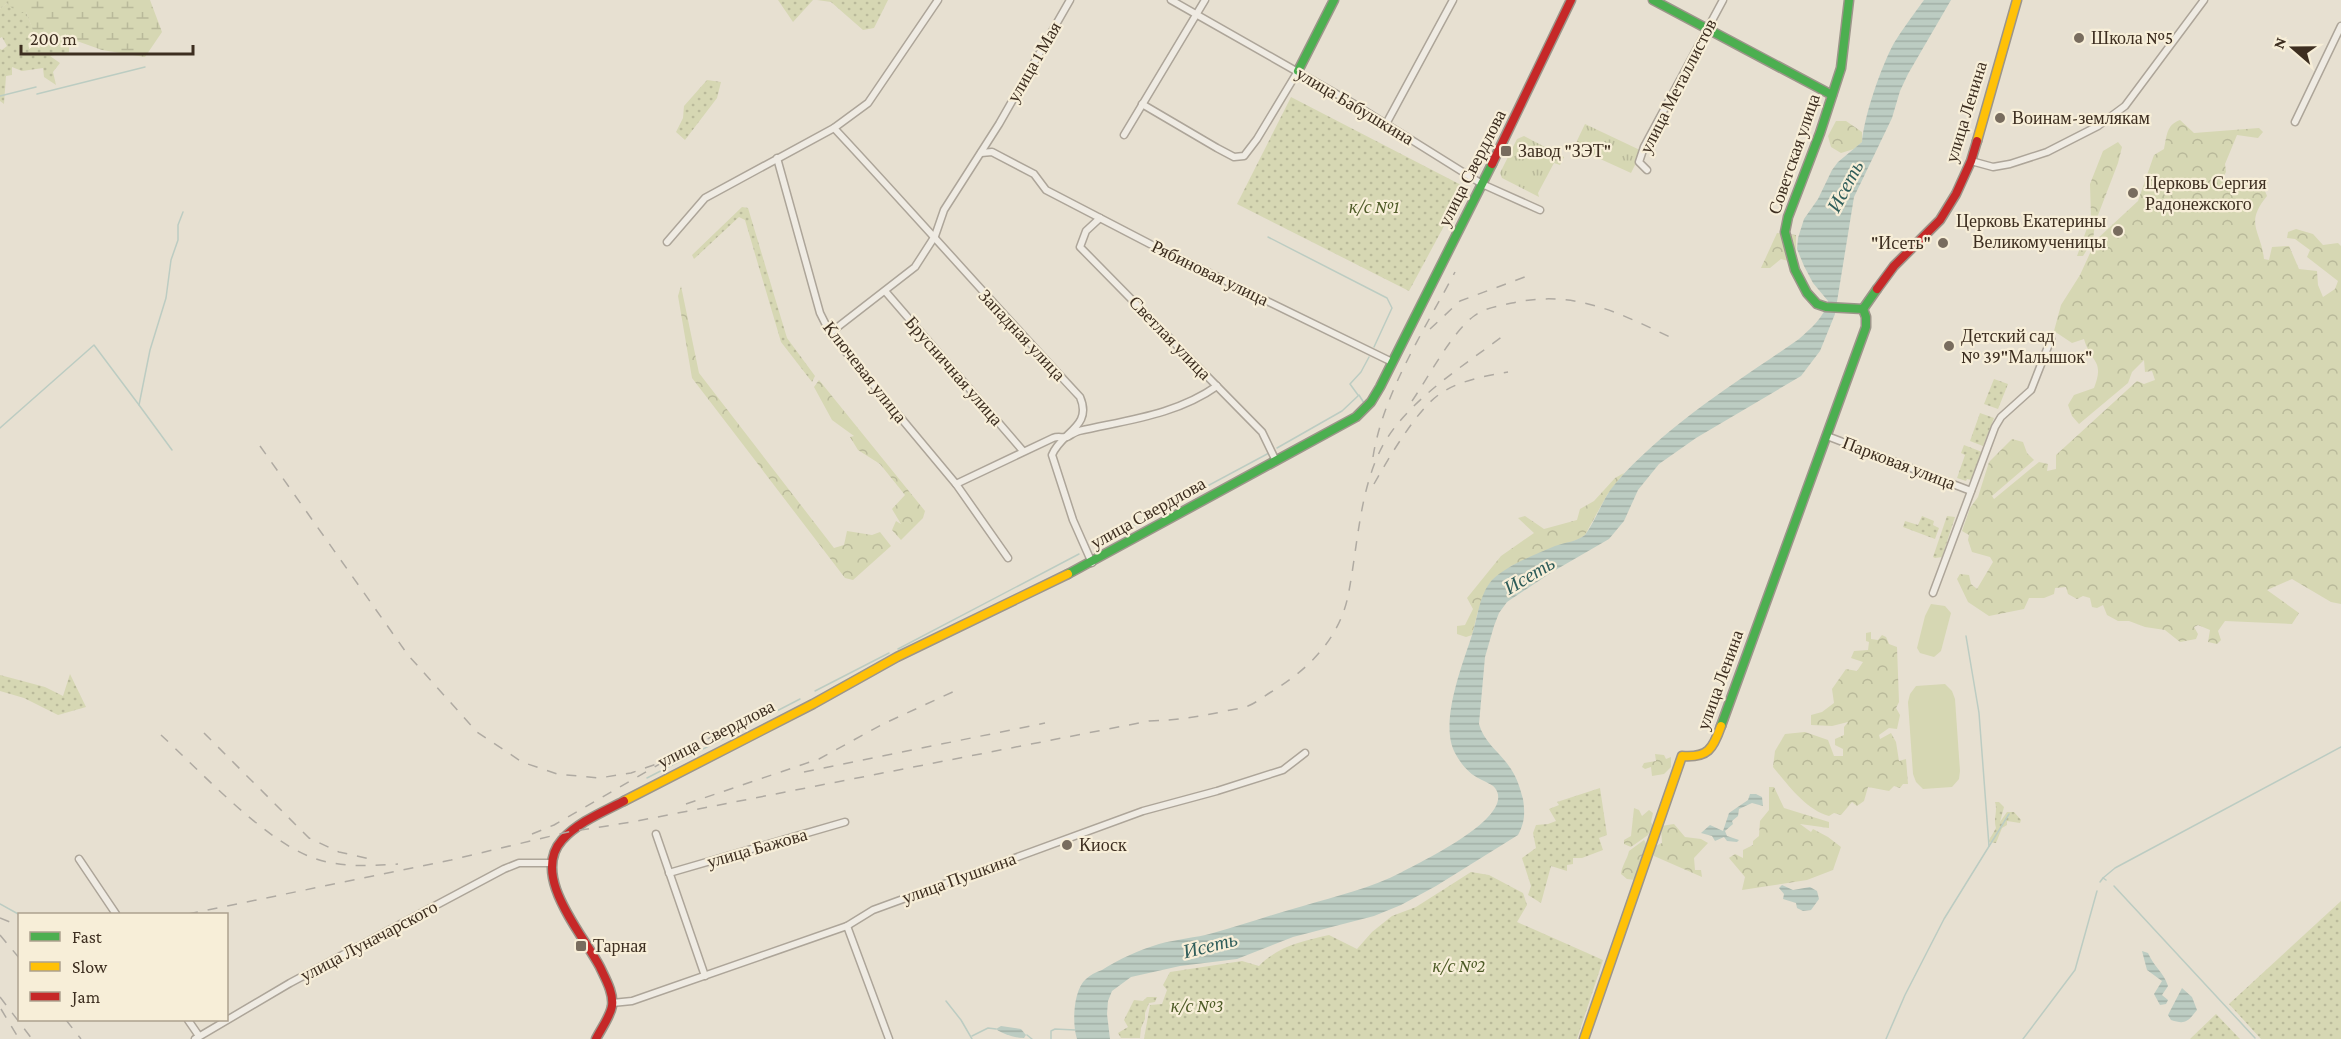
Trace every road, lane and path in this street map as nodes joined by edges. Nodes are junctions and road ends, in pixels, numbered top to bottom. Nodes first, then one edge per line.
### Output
1 (938, 0) edge
2 (1070, 0) edge
3 (1171, 0) edge
4 (1205, 0) edge
5 (1334, 0) edge
6 (1453, 0) edge
7 (1571, 0) edge
8 (1653, 0) edge
9 (1723, 0) edge
10 (1849, 0) edge
11 (2017, 0) edge
12 (2204, 0) edge
13 (1196, 15) junction
14 (2341, 26) edge
15 (1707, 28) junction
16 (1298, 71) junction
17 (1832, 95) junction
18 (1142, 104) junction
19 (2295, 122) dead end
20 (1386, 124) junction
21 (834, 128) junction
22 (1124, 135) dead end
23 (981, 153) junction
24 (777, 158) junction
25 (1971, 161) junction
26 (1647, 170) dead end
27 (1482, 184) junction
28 (1540, 210) dead end
29 (1100, 218) junction
30 (935, 236) junction
31 (667, 243) dead end
32 (885, 291) junction
33 (1863, 309) junction
34 (830, 333) junction
35 (2050, 339) dead end
36 (1392, 362) junction
37 (1217, 386) junction
38 (1827, 436) junction
39 (1066, 437) junction
40 (1023, 451) junction
41 (1276, 461) junction
42 (956, 484) junction
43 (1971, 491) junction
44 (1008, 558) dead end
45 (1092, 563) junction
46 (1933, 593) dead end
47 (1305, 753) dead end
48 (845, 822) dead end
49 (656, 834) dead end
50 (79, 859) dead end
51 (550, 862) junction
52 (669, 873) junction
53 (115, 913) edge
54 (846, 926) junction
55 (705, 976) junction
56 (612, 1003) junction
57 (228, 1020) edge
58 (188, 1021) edge
59 (226, 1021) edge
60 (197, 1038) edge
61 (596, 1039) edge
62 (889, 1039) edge
63 (1584, 1039) edge

1 - 21 street
2 - 23 street, улица 1 Мая
3 - 13 street, улица Бабушкина
4 - 13 street
5 - 16 street
6 - 20 street
7 - 27 street, улица Свердлова
8 - 15 street
9 - 15 street, улица Металлистов
10 - 17 street, Советская улица
11 - 25 street, улица Ленина
12 - 25 street
13 - 16 street, улица Бабушкина
13 - 18 street
14 - 19 street
15 - 17 street
15 - 26 street, улица Металлистов
16 - 18 street
16 - 20 street, улица Бабушкина
17 - 33 street, Советская улица
18 - 22 street
20 - 27 street, улица Бабушкина
21 - 24 street
21 - 30 street, Западная улица
23 - 29 street, Рябиновая улица
23 - 30 street, улица 1 Мая
24 - 31 street
24 - 34 street, Ключевая улица
25 - 33 street, улица Ленина
27 - 28 street, улица Бабушкина
27 - 36 street, улица Свердлова
29 - 36 street, Рябиновая улица
29 - 37 street, Светлая улица
30 - 32 street, улица 1 Мая
30 - 39 street, Западная улица
32 - 34 street, улица 1 Мая
32 - 40 street, Брусничная улица
33 - 38 street, улица Ленина
34 - 42 street, Ключевая улица
35 - 43 street, Парковая улица
36 - 41 street, улица Свердлова
37 - 39 street
37 - 41 street, Светлая улица
38 - 43 street, Парковая улица
38 - 63 street, улица Ленина
39 - 40 street
39 - 45 street, Западная улица
40 - 42 street
41 - 45 street, улица Свердлова
42 - 44 street, Ключевая улица
43 - 46 street, Парковая улица
45 - 51 street, улица Свердлова
47 - 54 street, улица Пушкина
48 - 52 street, улица Бажова
49 - 52 street
50 - 53 street
51 - 56 street
51 - 57 street, улица Луначарского
52 - 55 street
54 - 55 street, улица Пушкина
54 - 62 street
55 - 56 street, улица Пушкина
56 - 61 street
58 - 60 street
59 - 60 street, улица Луначарского

